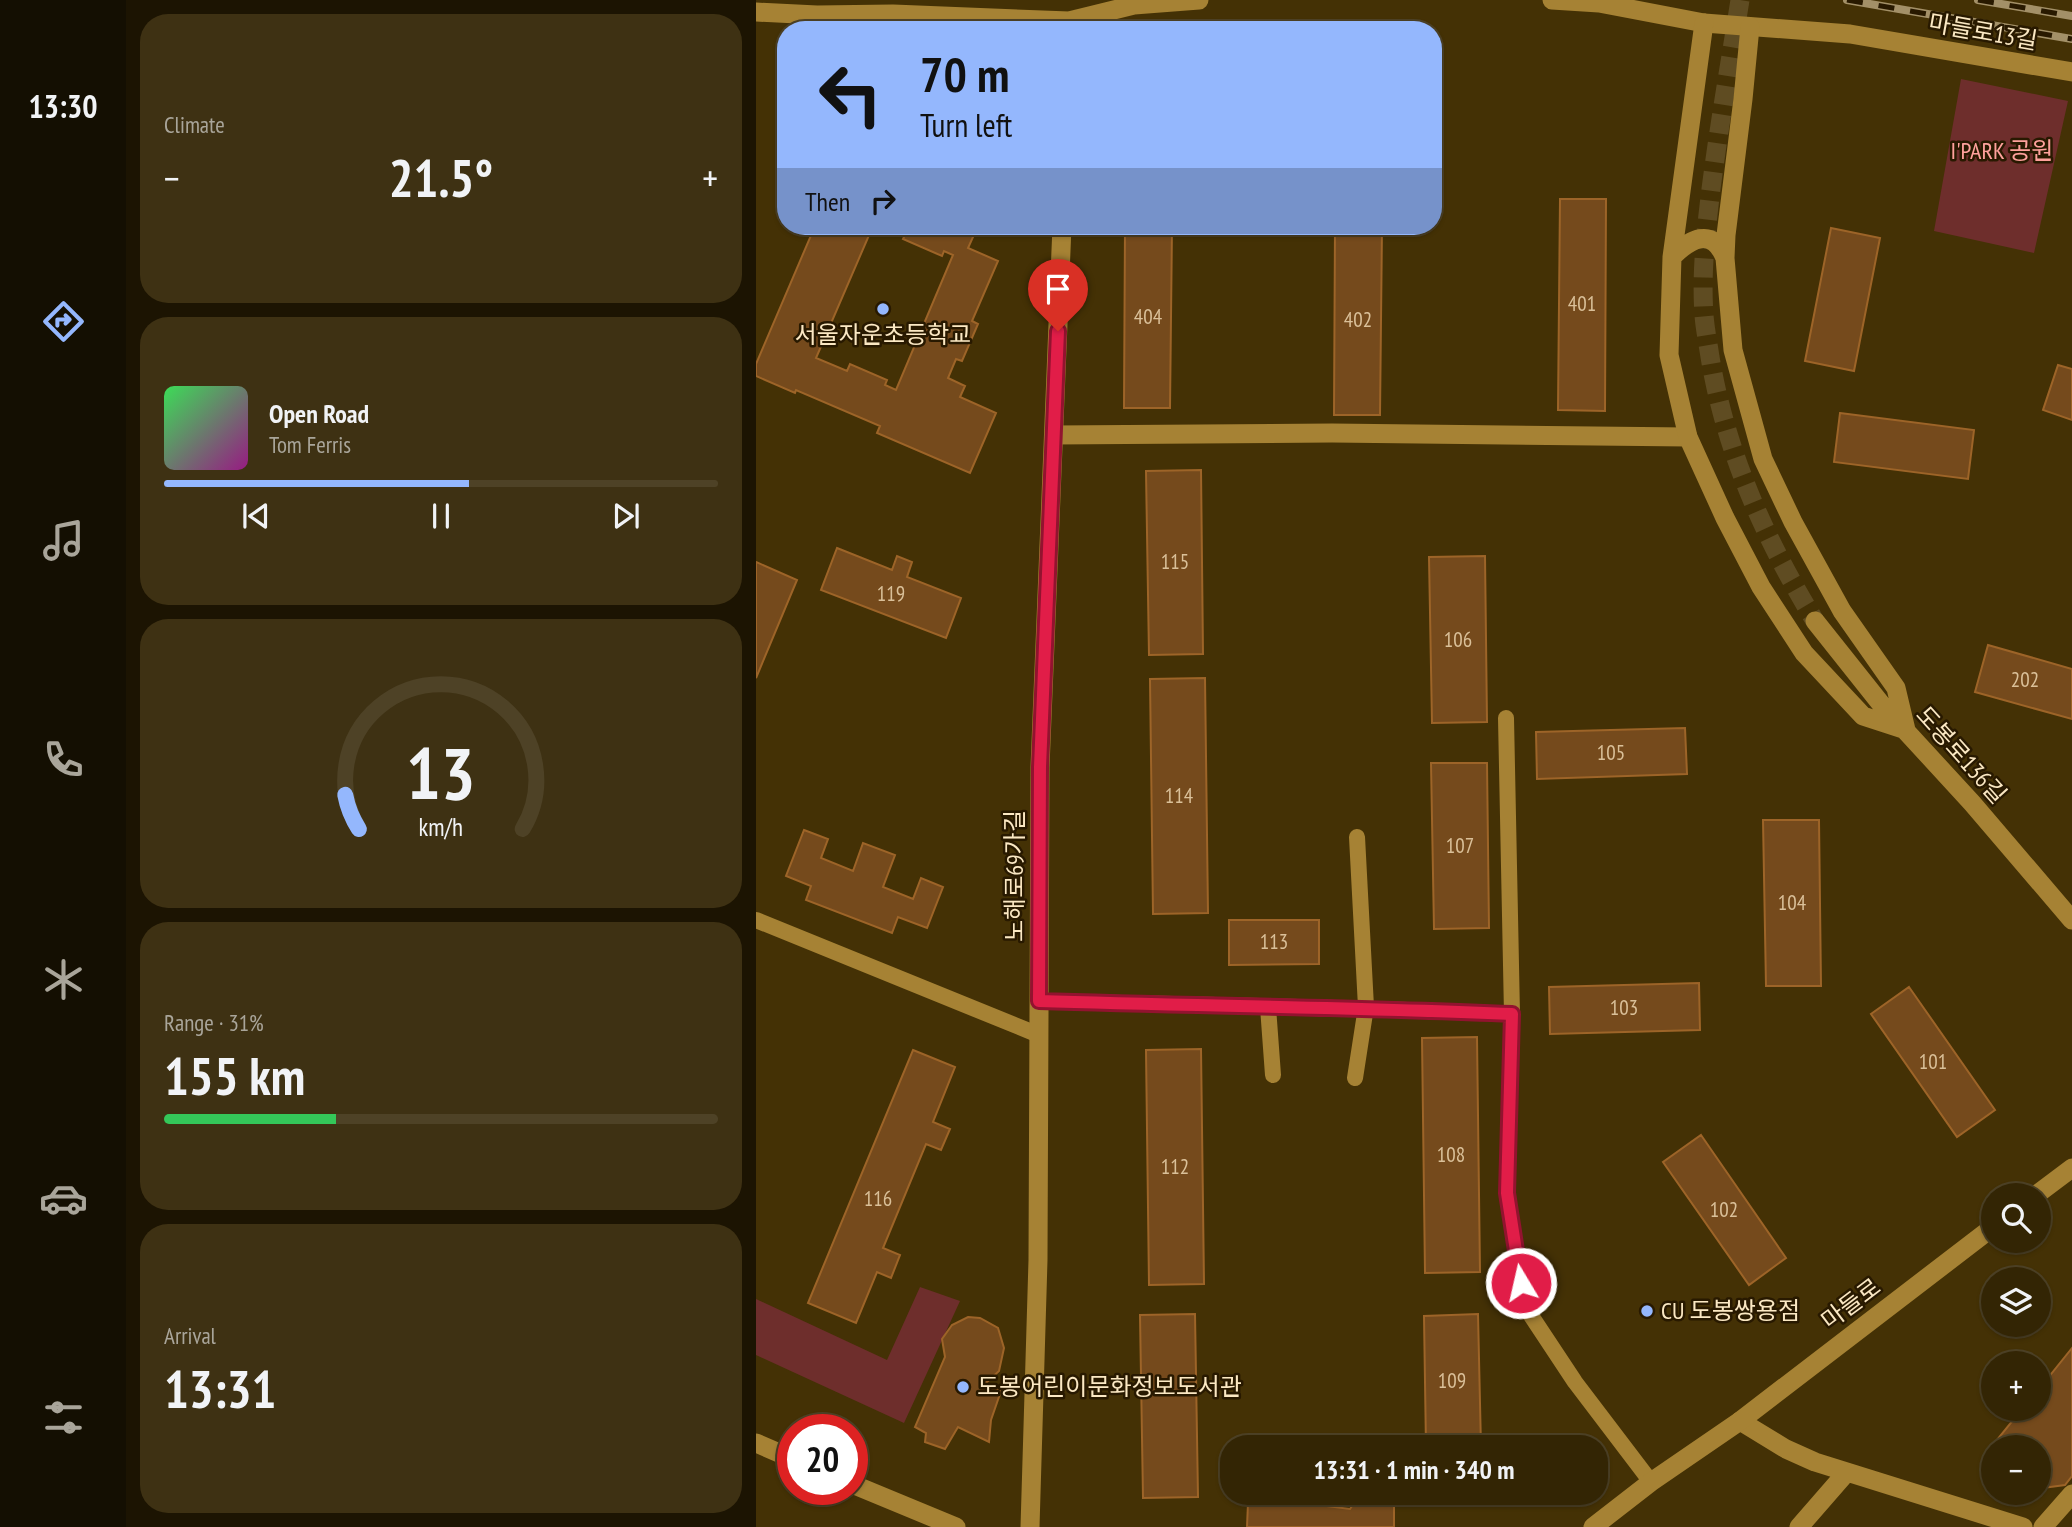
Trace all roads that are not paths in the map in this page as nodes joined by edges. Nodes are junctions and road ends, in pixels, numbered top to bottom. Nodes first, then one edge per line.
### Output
1 (1199, 0) edge
2 (1552, 0) edge
3 (756, 12) edge
4 (1005, 21) edge
5 (1082, 21) edge
6 (1704, 23) junction
7 (1750, 27) junction
8 (2072, 72) edge
9 (1062, 235) edge
10 (1672, 257) junction
11 (1726, 258) junction
12 (1054, 435) junction
13 (1688, 437) junction
14 (1815, 621) tunnel mouth
15 (1506, 718) dead end
16 (1906, 730) junction
17 (1357, 837) dead end
18 (756, 920) edge
19 (2072, 920) edge
20 (1039, 1001) junction
21 (1268, 1007) junction
22 (1366, 1007) junction
23 (1512, 1014) junction
24 (1039, 1035) junction
25 (1273, 1075) dead end
26 (1354, 1078) dead end
27 (2072, 1168) edge
28 (2051, 1184) edge
29 (1981, 1236) edge
30 (1740, 1420) junction
31 (756, 1443) edge
32 (777, 1452) edge
33 (1846, 1473) junction
34 (1651, 1482) junction
35 (868, 1491) edge
36 (2072, 1494) edge
37 (956, 1527) edge
38 (1030, 1527) edge
39 (1592, 1527) edge
40 (1799, 1527) edge
41 (2023, 1527) edge
42 (2043, 1527) edge

1 - 5 street
2 - 6 street, 마들로13길
3 - 4 street
6 - 7 street, 마들로13길
6 - 10 street
7 - 8 street, 마들로13길
7 - 11 street
9 - 12 street, 노해로69가길
10 - 11 street
10 - 13 street
11 - 16 street
12 - 13 street
12 - 20 street, 노해로69가길
13 - 16 street
14 - 16 street, 도봉로136길
15 - 23 lane
16 - 19 street, 도봉로136길
17 - 22 lane
18 - 24 lane
20 - 21 lane
20 - 24 street, 노해로69가길
21 - 22 lane
21 - 25 lane
22 - 23 lane
22 - 26 lane
23 - 34 lane
24 - 38 street, 노해로69가길
27 - 28 street
29 - 30 street, 마들로
30 - 33 street
30 - 34 street, 마들로
31 - 32 street
33 - 40 street
33 - 41 street
34 - 39 street, 마들로
35 - 37 street
36 - 42 street

